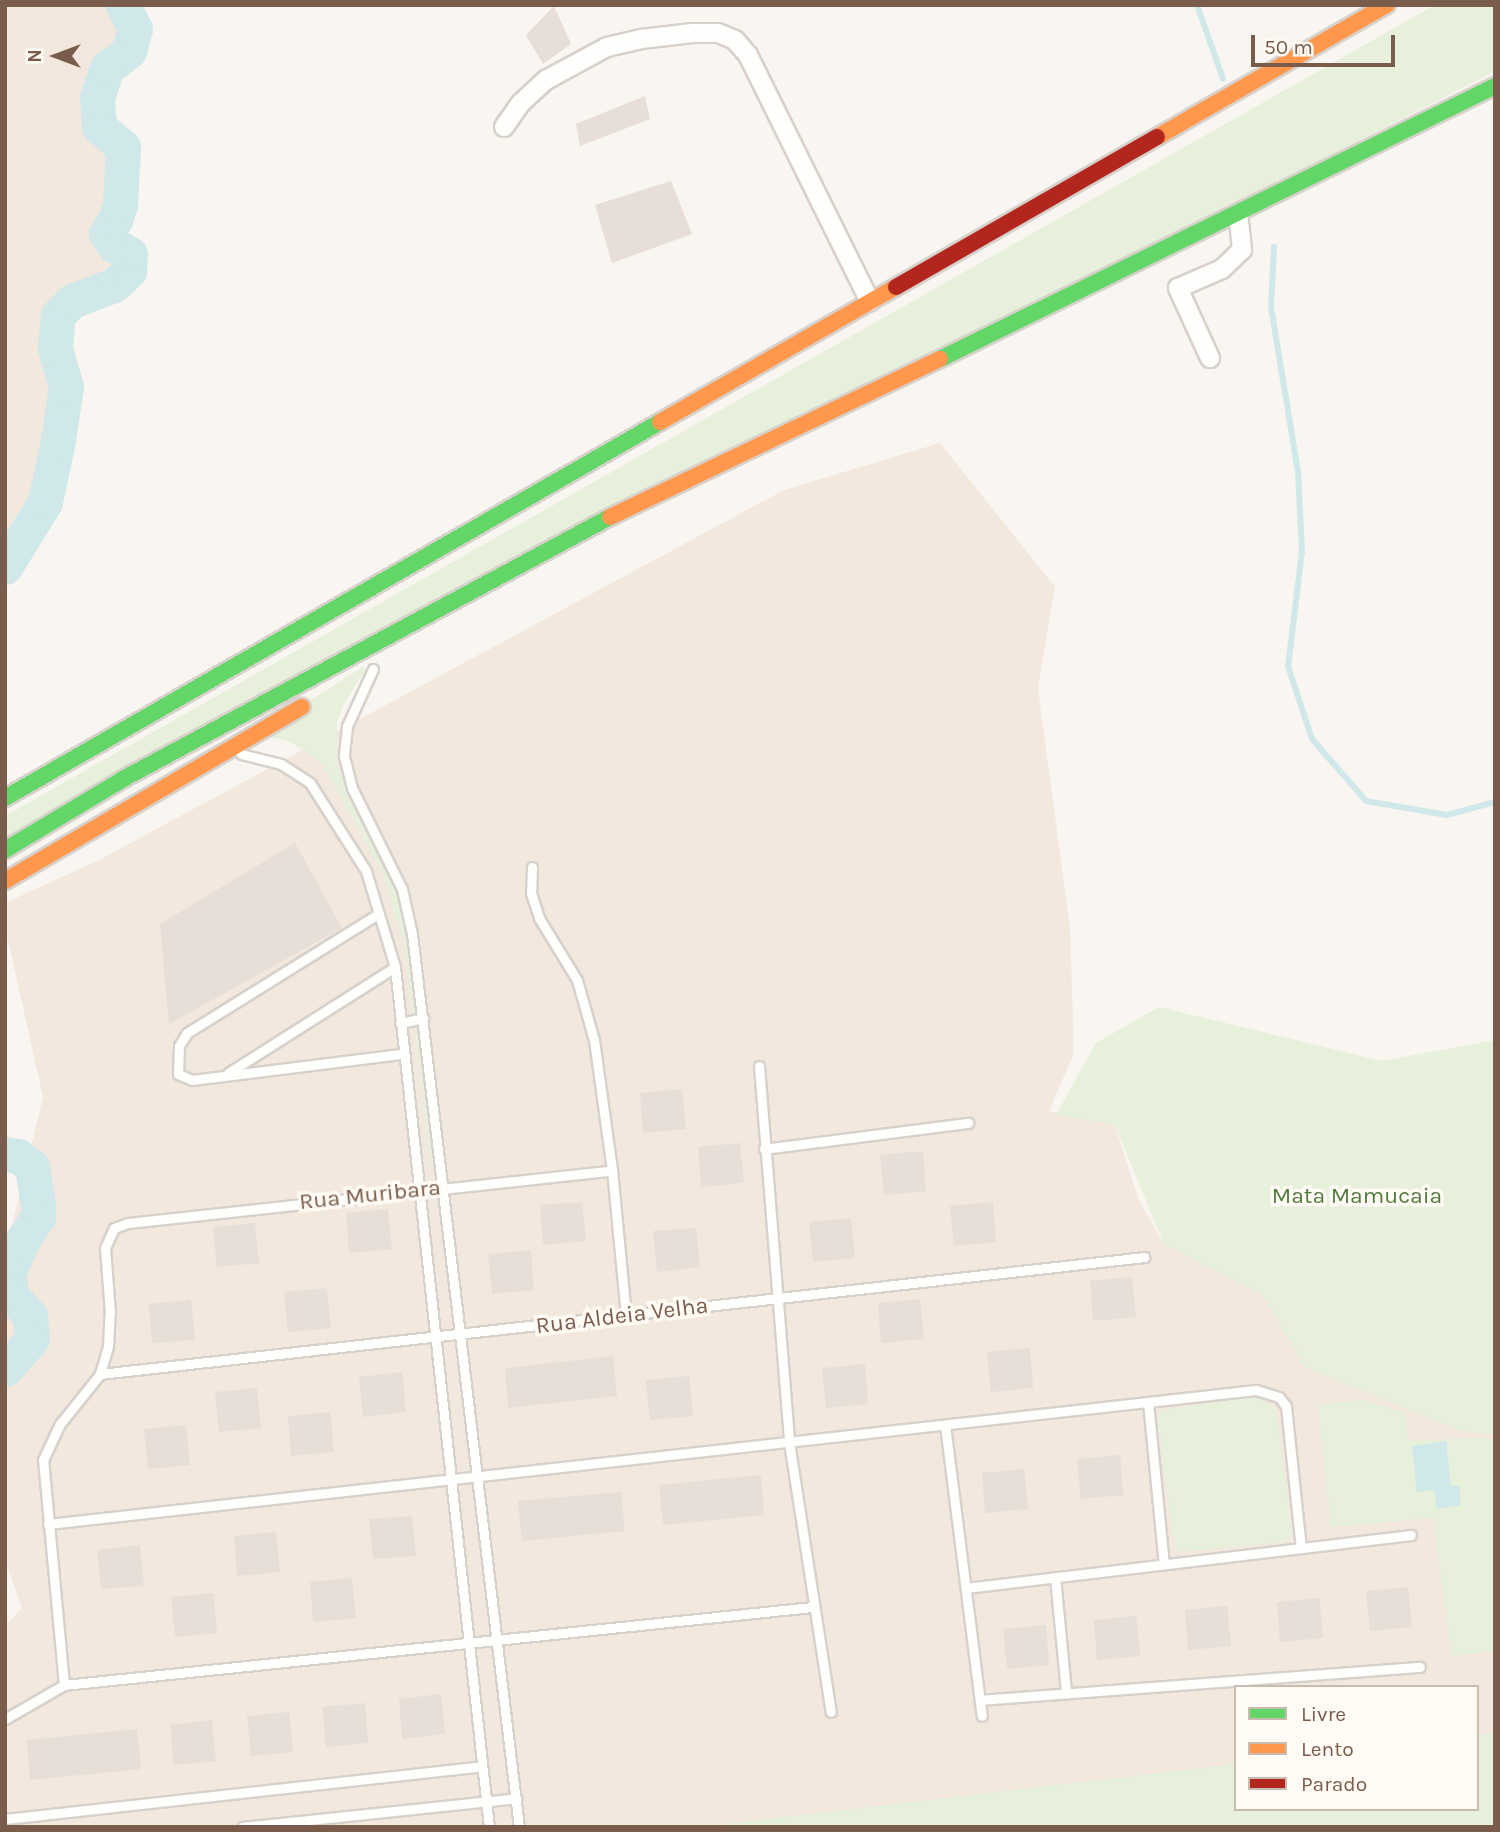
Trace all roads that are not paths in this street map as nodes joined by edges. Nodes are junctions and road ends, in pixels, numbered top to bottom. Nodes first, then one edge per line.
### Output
1 (1387, 5) edge
2 (1495, 86) edge
3 (504, 127) dead end
4 (1238, 214) junction
5 (870, 303) junction
6 (1210, 358) dead end
7 (649, 496) junction
8 (583, 551) dead end
9 (378, 666) joint
10 (350, 681) dead end
11 (317, 698) dead end
12 (229, 752) junction
13 (5, 798) edge
14 (5, 850) edge
15 (532, 867) dead end
16 (5, 881) edge
17 (378, 914) junction
18 (395, 967) junction
19 (424, 1018) junction
20 (400, 1023) junction
21 (402, 1054) junction
22 (759, 1066) dead end
23 (224, 1076) junction
24 (968, 1123) dead end
25 (764, 1149) junction
26 (612, 1170) junction
27 (441, 1188) junction
28 (417, 1190) junction
29 (1144, 1257) dead end
30 (776, 1297) junction
31 (626, 1316) junction
32 (458, 1336) junction
33 (434, 1338) junction
34 (100, 1374) junction
35 (1148, 1402) junction
36 (945, 1425) junction
37 (789, 1442) junction
38 (476, 1476) junction
39 (450, 1480) junction
40 (48, 1524) junction
41 (1411, 1535) dead end
42 (1301, 1548) junction
43 (1164, 1564) junction
44 (1055, 1577) junction
45 (966, 1588) junction
46 (813, 1606) junction
47 (495, 1641) junction
48 (467, 1643) junction
49 (1420, 1667) dead end
50 (64, 1685) junction
51 (1066, 1692) junction
52 (980, 1700) junction
53 (831, 1712) dead end
54 (982, 1716) dead end
55 (5, 1719) edge
56 (482, 1766) junction
57 (516, 1798) junction
58 (486, 1802) junction
59 (5, 1819) edge
60 (242, 1827) edge
61 (489, 1827) edge
62 (519, 1827) edge

1 - 5 highway
2 - 4 highway
3 - 5 street
4 - 6 street
4 - 7 highway
5 - 13 highway
7 - 8 highway
7 - 14 highway
9 - 10 highway
9 - 19 lane
11 - 12 highway
12 - 16 highway
12 - 17 lane
15 - 26 lane
17 - 18 lane
17 - 23 lane
18 - 20 lane
18 - 23 lane
19 - 20 lane
19 - 27 lane
20 - 21 lane
21 - 23 lane
21 - 28 lane
22 - 25 lane
24 - 25 lane
25 - 30 lane
26 - 27 lane, Rua Muribara
26 - 31 lane
27 - 28 lane, Rua Muribara
27 - 32 lane
28 - 33 lane
28 - 34 lane, Rua Muribara
29 - 30 lane, Rua Aldeia Velha
30 - 31 lane, Rua Aldeia Velha
30 - 37 lane
31 - 32 lane, Rua Aldeia Velha
32 - 33 lane, Rua Aldeia Velha
32 - 38 lane
33 - 34 lane, Rua Aldeia Velha
33 - 39 lane
34 - 40 lane
35 - 36 lane
35 - 42 lane
35 - 43 lane
36 - 37 lane
36 - 45 lane
37 - 38 lane
37 - 46 lane
38 - 39 lane
38 - 47 lane
39 - 40 lane
39 - 48 lane
40 - 50 lane
41 - 42 lane
42 - 43 lane
43 - 44 lane
44 - 45 lane
44 - 51 lane
45 - 52 lane
46 - 47 lane
46 - 53 lane
47 - 48 lane
47 - 57 lane
48 - 50 lane
48 - 56 lane
49 - 51 lane
50 - 55 lane
51 - 52 lane
52 - 54 lane
56 - 58 lane
56 - 59 lane
57 - 58 lane
57 - 62 lane
58 - 60 lane
58 - 61 lane

